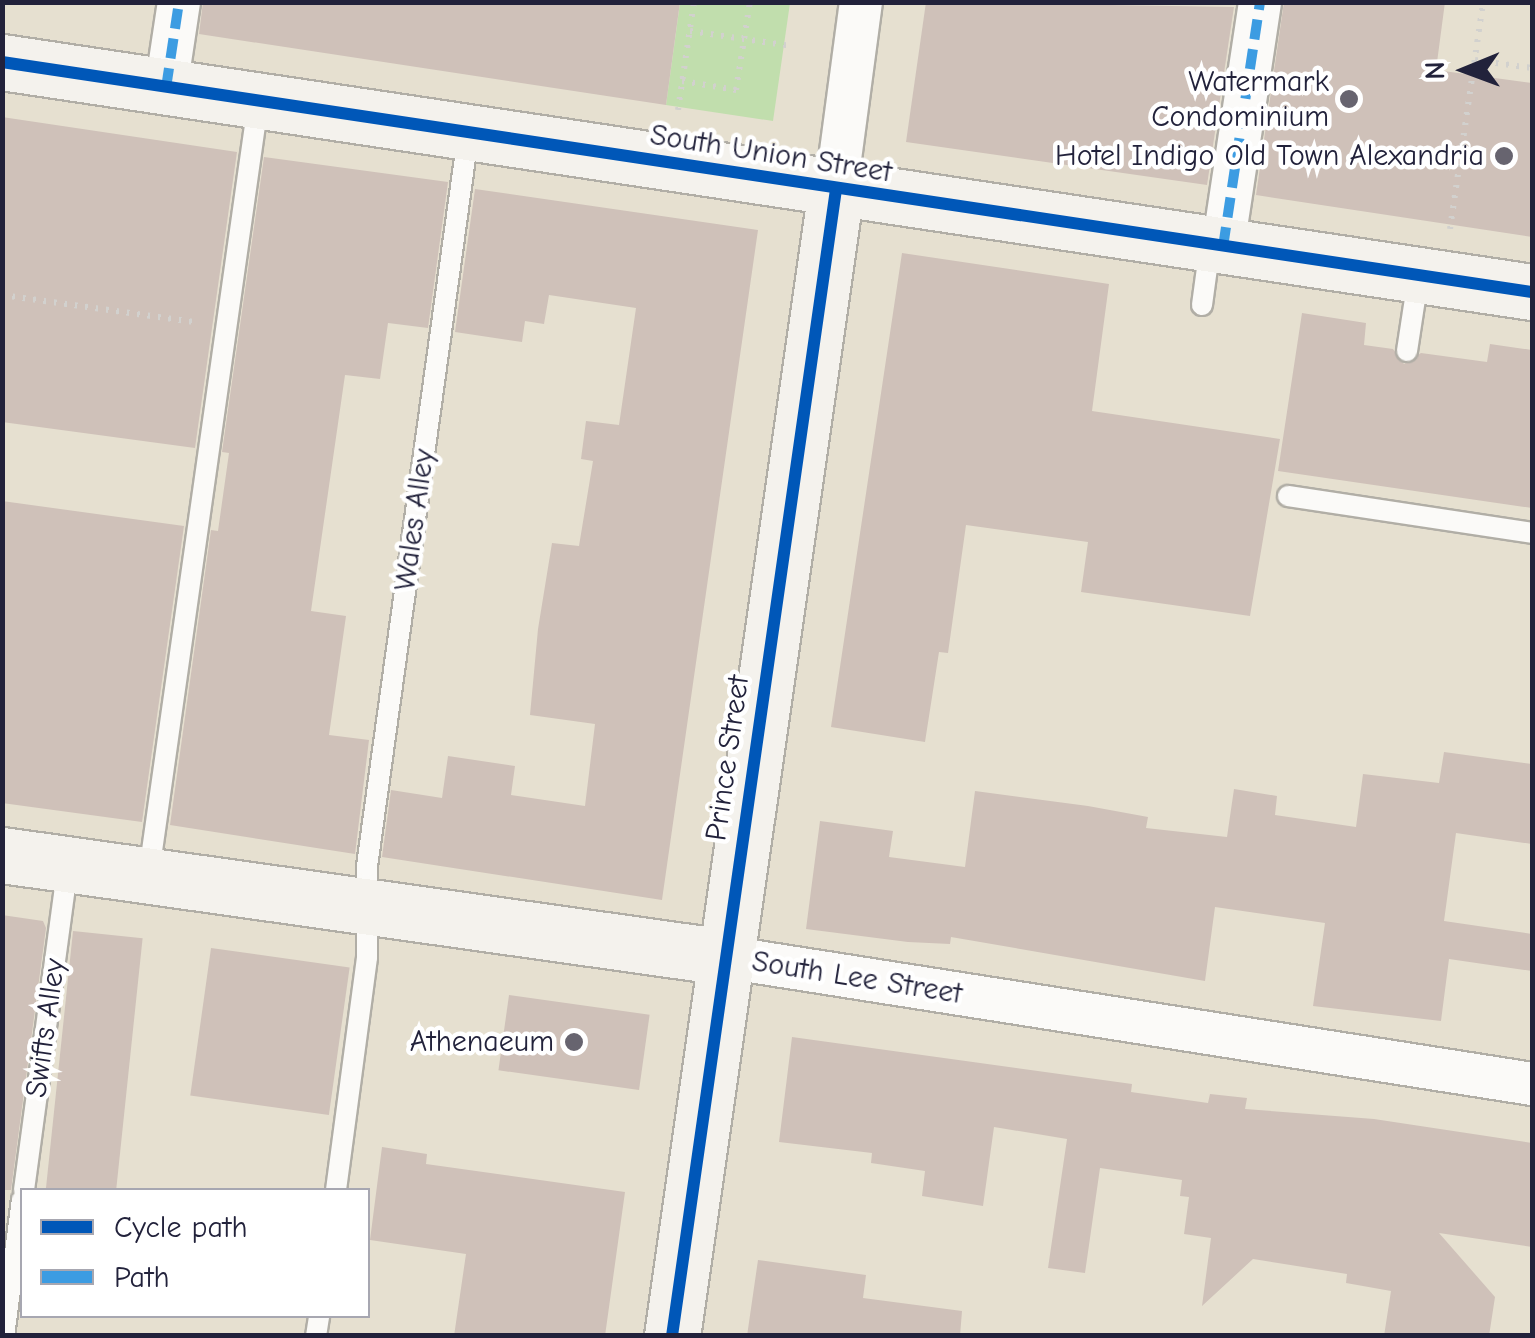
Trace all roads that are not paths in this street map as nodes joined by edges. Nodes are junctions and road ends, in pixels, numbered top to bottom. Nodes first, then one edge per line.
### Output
1 (179, 2) edge
2 (861, 2) edge
3 (1260, 2) edge
4 (2, 62) edge
5 (166, 88) junction
6 (258, 102) junction
7 (468, 133) junction
8 (836, 189) junction
9 (1217, 245) junction
10 (1419, 275) junction
11 (1532, 292) edge
12 (1202, 305) dead end
13 (1407, 351) dead end
14 (1288, 496) dead end
15 (1532, 533) edge
16 (2, 855) edge
17 (68, 865) junction
18 (149, 876) junction
19 (367, 907) junction
20 (725, 957) junction
21 (1532, 1084) edge
22 (24, 1188) edge
23 (336, 1188) edge
24 (20, 1215) edge
25 (4, 1336) edge
26 (672, 1336) edge

1 - 5 street
2 - 8 street, Prince Street
3 - 9 street
4 - 5 street, South Union Street
5 - 6 street, South Union Street
6 - 7 street, South Union Street
6 - 18 lane
7 - 8 street, South Union Street
7 - 19 lane, Wales Alley
8 - 9 street, South Union Street
8 - 20 street, Prince Street
9 - 10 street, South Union Street
9 - 12 lane
10 - 11 street, South Union Street
10 - 13 lane
14 - 15 lane
16 - 17 street, South Lee Street
17 - 18 street, South Lee Street
17 - 22 lane, Swifts Alley
18 - 19 street, South Lee Street
19 - 20 street, South Lee Street
19 - 23 lane, Wales Alley
20 - 21 street, South Lee Street
20 - 26 street, Prince Street
24 - 25 lane

